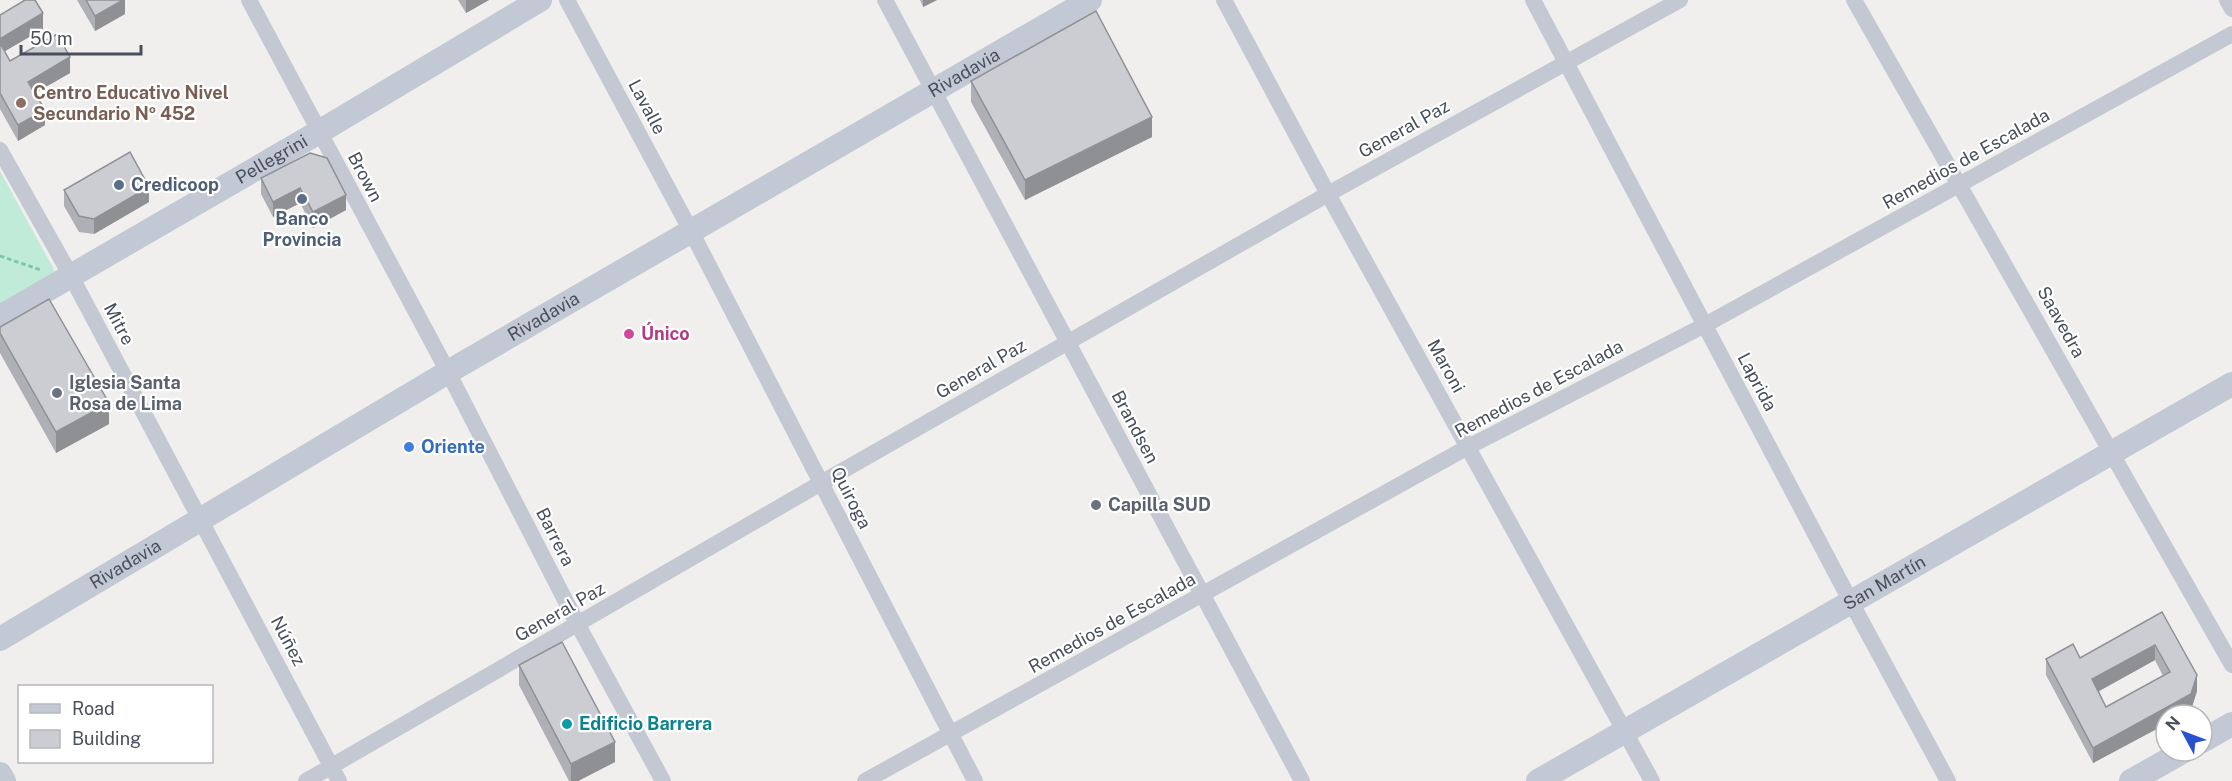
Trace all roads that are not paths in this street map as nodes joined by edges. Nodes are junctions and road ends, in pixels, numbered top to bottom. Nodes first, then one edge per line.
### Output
1 (249, 0) edge
2 (540, 0) edge
3 (567, 0) edge
4 (885, 0) edge
5 (1090, 0) edge
6 (1224, 0) edge
7 (1533, 0) edge
8 (1680, 0) edge
9 (1854, 0) edge
10 (2227, 0) edge
11 (2232, 9) edge
12 (2232, 34) edge
13 (1565, 62) junction
14 (933, 91) junction
15 (319, 132) junction
16 (0, 150) edge
17 (1960, 184) junction
18 (1328, 194) junction
19 (692, 232) junction
20 (59, 274) junction
21 (0, 317) edge
22 (1705, 325) junction
23 (1068, 342) junction
24 (448, 372) junction
25 (2232, 384) edge
26 (1468, 447) junction
27 (2111, 452) junction
28 (821, 483) junction
29 (201, 519) junction
30 (1202, 595) junction
31 (1851, 602) junction
32 (578, 625) junction
33 (0, 639) edge
34 (2232, 664) edge
35 (2232, 724) edge
36 (1625, 732) junction
37 (951, 734) junction
38 (2214, 734) edge
39 (2163, 763) edge
40 (331, 766) junction
41 (0, 774) edge
42 (4, 781) edge
43 (306, 781) edge
44 (339, 781) edge
45 (663, 781) edge
46 (865, 781) edge
47 (975, 781) edge
48 (1302, 781) edge
49 (1538, 781) edge
50 (1652, 781) edge
51 (1948, 781) edge
52 (2131, 781) edge

1 - 15 street, Brown
2 - 15 main road, Pellegrini
3 - 19 street, Lavalle
4 - 14 street, Brandsen
5 - 14 main road, Rivadavia
6 - 18 street, Maroni
7 - 13 street, Laprida
8 - 13 street, General Paz
9 - 17 street, Saavedra
10 - 11 street
12 - 17 street, Remedios de Escalada
13 - 18 street, General Paz
13 - 22 street, Laprida
14 - 19 main road, Rivadavia
14 - 23 street, Brandsen
15 - 20 main road, Pellegrini
15 - 24 street, Brown
16 - 20 street, Mitre
17 - 22 street, Remedios de Escalada
17 - 27 street, Saavedra
18 - 23 street, General Paz
18 - 26 street, Maroni
19 - 24 main road, Rivadavia
19 - 28 street, Quiroga
20 - 21 main road, Pellegrini
20 - 29 street, Mitre
22 - 26 street, Remedios de Escalada
22 - 31 street, Laprida
23 - 28 street, General Paz
23 - 30 street, Brandsen
24 - 29 main road, Rivadavia
24 - 32 street, Barrera
25 - 27 main road, San Martín
26 - 30 street, Remedios de Escalada
26 - 36 street, Maroni
27 - 31 main road, San Martín
27 - 34 street, Saavedra
28 - 32 street, General Paz
28 - 37 street, Quiroga
29 - 33 main road, Rivadavia
29 - 40 street, Núñez
30 - 37 street, Remedios de Escalada
30 - 48 street, Brandsen
31 - 36 main road, San Martín
31 - 51 street, Laprida
32 - 40 street, General Paz
32 - 45 street, Barrera
35 - 38 main road
36 - 49 main road, San Martín
36 - 50 street, Maroni
37 - 46 street, Remedios de Escalada
37 - 47 street, Quiroga
39 - 52 main road
40 - 43 street, General Paz
40 - 44 street, Núñez
41 - 42 main road

